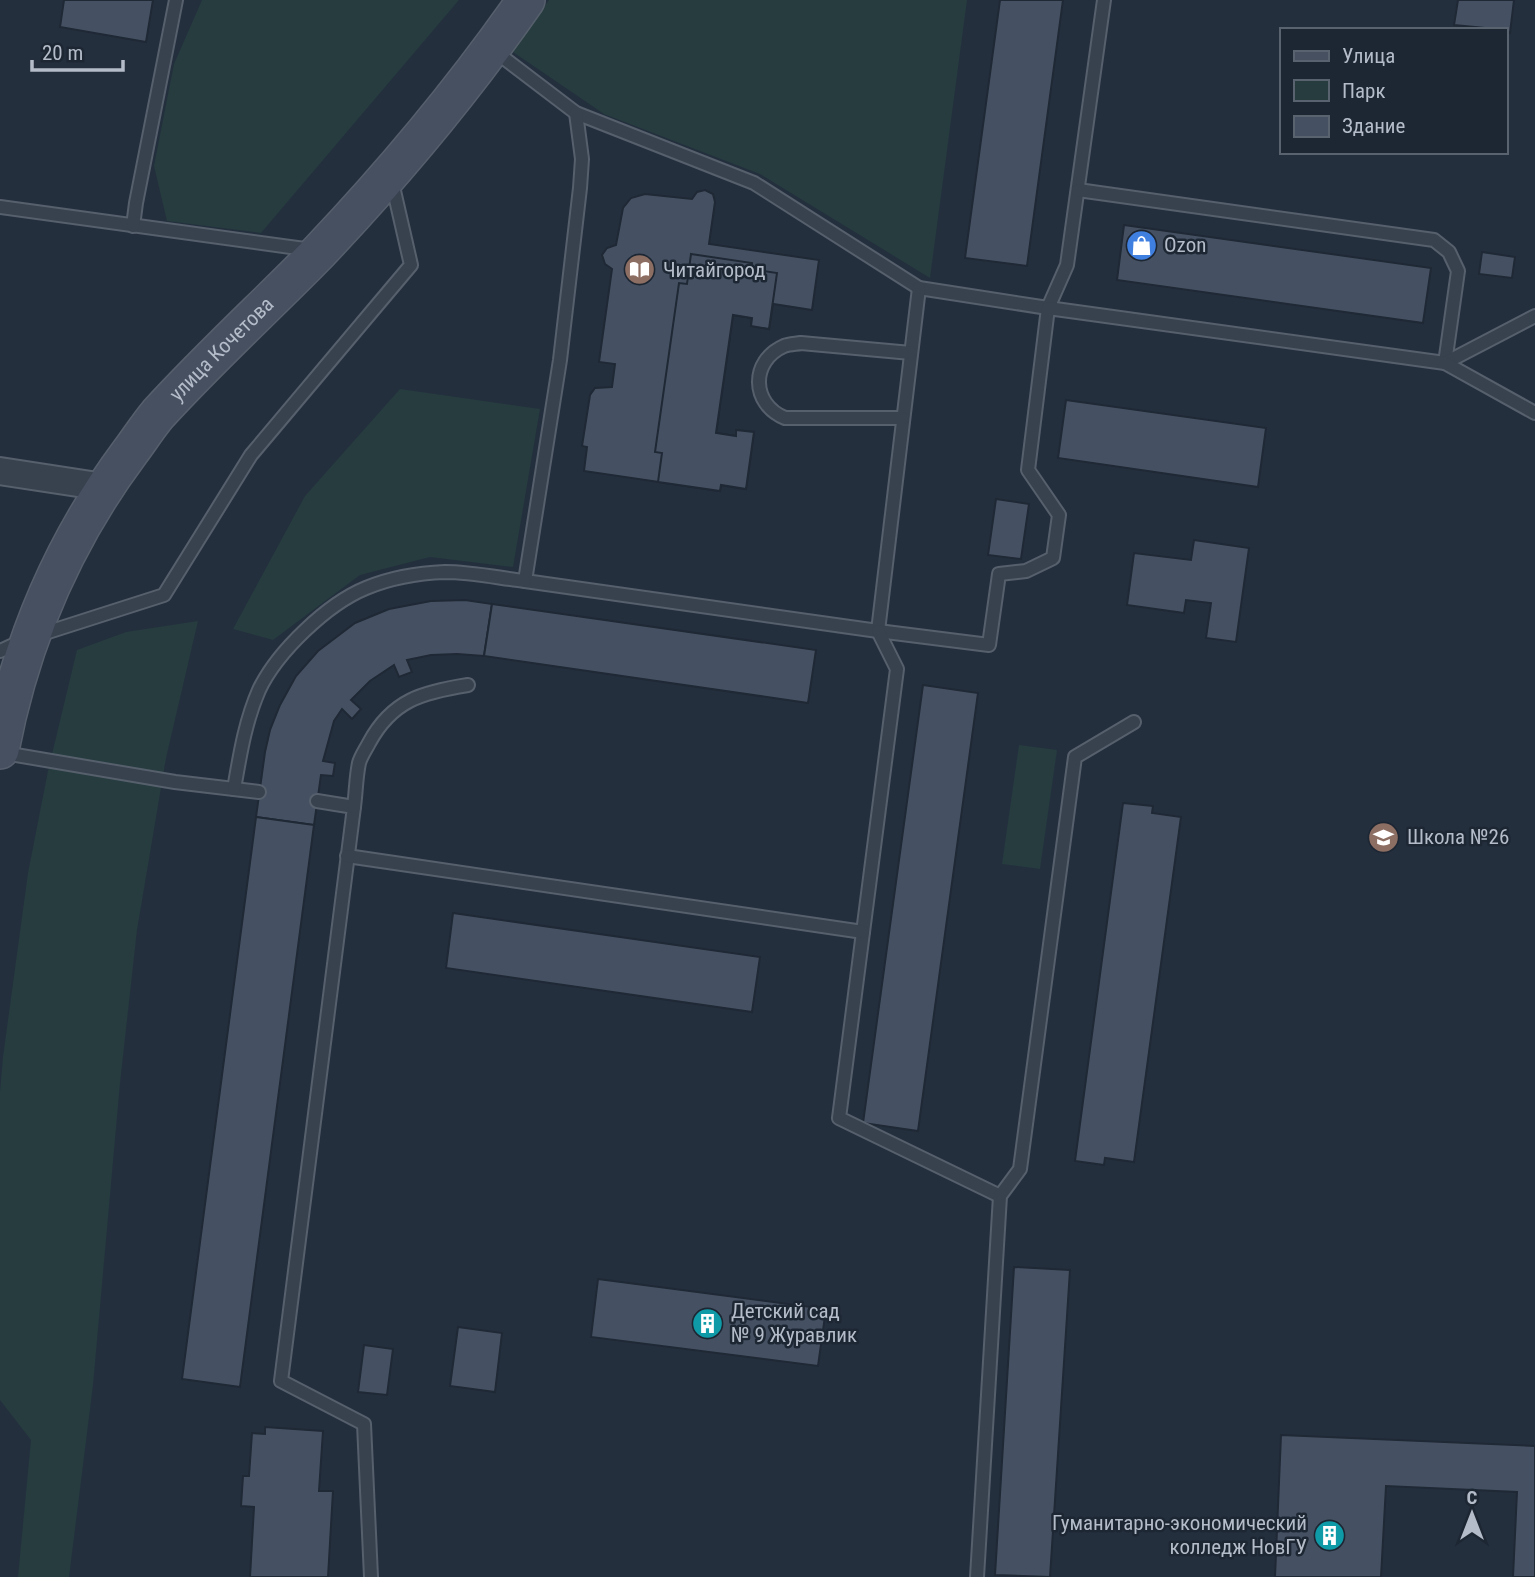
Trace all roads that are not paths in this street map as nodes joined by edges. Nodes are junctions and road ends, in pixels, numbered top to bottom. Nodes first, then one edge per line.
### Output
1 (176, 0) edge
2 (526, 0) edge
3 (1104, 0) edge
4 (492, 49) junction
5 (576, 113) junction
6 (389, 172) junction
7 (1078, 190) junction
8 (0, 207) edge
9 (133, 226) junction
10 (319, 251) junction
11 (919, 288) junction
12 (1048, 308) junction
13 (1535, 316) edge
14 (911, 353) junction
15 (1445, 363) junction
16 (1535, 413) edge
17 (903, 418) junction
18 (0, 471) edge
19 (104, 486) junction
20 (525, 581) junction
21 (878, 631) junction
22 (14, 645) edge
23 (468, 685) dead end
24 (1134, 722) dead end
25 (0, 751) edge
26 (234, 789) junction
27 (259, 792) dead end
28 (317, 801) dead end
29 (354, 807) junction
30 (348, 856) junction
31 (863, 932) junction
32 (1000, 1196) junction
33 (371, 1577) edge
34 (977, 1577) edge

1 - 9 lane
2 - 4 main road, улица Кочетова
3 - 7 lane
4 - 5 lane
4 - 6 main road, улица Кочетова
5 - 11 lane
5 - 20 lane
6 - 10 main road, улица Кочетова
6 - 22 lane
7 - 12 lane
7 - 15 lane
8 - 9 lane
9 - 10 lane
10 - 19 main road, улица Кочетова
11 - 12 lane
11 - 14 lane
12 - 15 lane
12 - 21 lane
13 - 15 lane
14 - 17 lane
14 - 17 lane
15 - 16 lane
17 - 21 lane
18 - 19 street
19 - 22 main road, улица Кочетова
20 - 21 lane
20 - 26 lane
21 - 31 lane
22 - 25 main road, улица Кочетова
23 - 29 lane
24 - 32 lane
25 - 26 lane
26 - 27 lane
28 - 29 lane
29 - 30 lane
30 - 31 lane
30 - 33 lane
31 - 32 lane
32 - 34 lane

